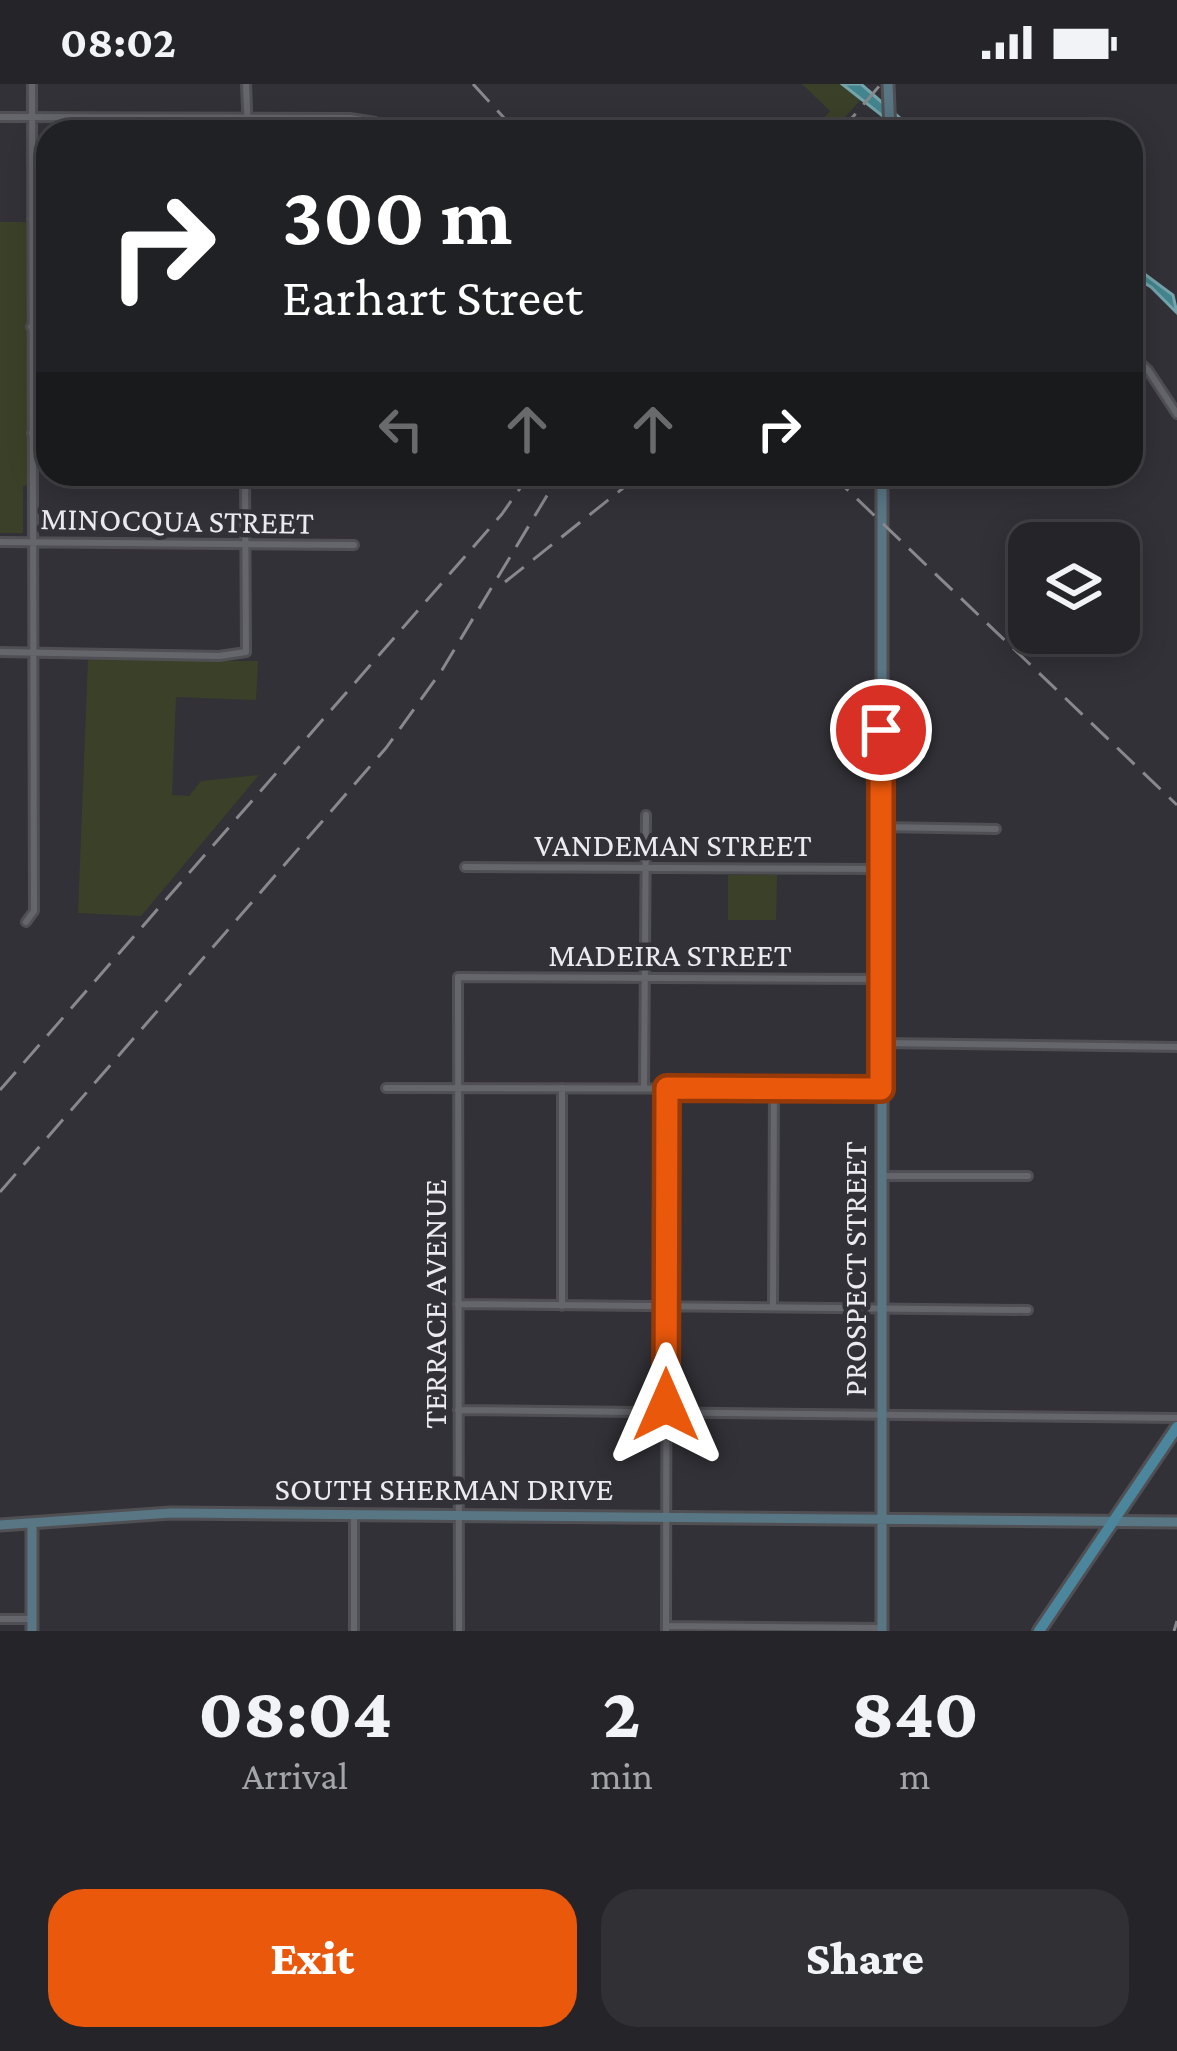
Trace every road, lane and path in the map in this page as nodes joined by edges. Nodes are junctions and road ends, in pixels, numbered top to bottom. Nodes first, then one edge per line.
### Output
1 (32, 84) edge
2 (246, 84) edge
3 (888, 84) edge
4 (32, 116) junction
5 (0, 117) edge
6 (248, 117) junction
7 (366, 120) edge
8 (890, 120) edge
9 (32, 219) junction
10 (36, 219) edge
11 (31, 326) junction
12 (36, 326) edge
13 (1143, 366) edge
14 (1177, 415) edge
15 (32, 433) junction
16 (36, 433) edge
17 (245, 486) edge
18 (882, 486) edge
19 (0, 542) edge
20 (32, 542) junction
21 (246, 545) junction
22 (354, 545) dead end
23 (0, 652) edge
24 (32, 652) junction
25 (646, 815) dead end
26 (881, 827) junction
27 (996, 829) dead end
28 (465, 867) dead end
29 (646, 868) junction
30 (882, 869) junction
31 (26, 922) dead end
32 (458, 976) joint
33 (644, 978) junction
34 (881, 979) junction
35 (881, 1043) junction
36 (1177, 1047) edge
37 (386, 1088) dead end
38 (458, 1088) junction
39 (562, 1088) junction
40 (644, 1088) junction
41 (667, 1088) junction
42 (773, 1088) junction
43 (881, 1089) junction
44 (881, 1176) junction
45 (1028, 1176) dead end
46 (458, 1304) junction
47 (562, 1306) junction
48 (667, 1307) junction
49 (773, 1308) junction
50 (882, 1309) junction
51 (1028, 1310) dead end
52 (458, 1410) junction
53 (666, 1412) junction
54 (881, 1414) junction
55 (1177, 1422) edge
56 (354, 1514) junction
57 (458, 1514) junction
58 (665, 1516) junction
59 (881, 1520) junction
60 (1115, 1522) junction
61 (1177, 1522) edge
62 (32, 1523) junction
63 (0, 1525) edge
64 (0, 1619) edge
65 (32, 1625) edge
66 (666, 1629) edge
67 (882, 1630) edge
68 (354, 1631) edge
69 (459, 1631) edge
70 (1039, 1631) edge

1 - 4 street
2 - 6 street
3 - 8 main road
4 - 5 street
4 - 6 street
4 - 9 street
6 - 7 street
9 - 10 street
9 - 11 street
11 - 12 street
11 - 15 street
13 - 14 street
15 - 16 street
15 - 20 street
17 - 21 street
18 - 26 main road, PROSPECT STREET
19 - 20 street, MINOCQUA STREET
20 - 21 street, MINOCQUA STREET
20 - 24 street
21 - 22 street, MINOCQUA STREET
21 - 24 street
23 - 24 street
24 - 31 street
25 - 29 street
26 - 27 street
26 - 30 main road, PROSPECT STREET
28 - 29 street, VANDEMAN STREET
29 - 30 street, VANDEMAN STREET
29 - 33 street
30 - 34 main road, PROSPECT STREET
32 - 33 street, MADEIRA STREET
32 - 38 street, TERRACE AVENUE
33 - 34 street, MADEIRA STREET
33 - 40 street
34 - 35 main road, PROSPECT STREET
35 - 36 street
35 - 43 main road, PROSPECT STREET
37 - 38 street
38 - 39 street
38 - 46 street, TERRACE AVENUE
39 - 40 street
39 - 47 street
40 - 41 street
41 - 42 street
41 - 48 street
42 - 43 street
42 - 49 street
43 - 44 main road, PROSPECT STREET
44 - 45 street
44 - 50 main road, PROSPECT STREET
46 - 47 street
46 - 52 street, TERRACE AVENUE
47 - 48 street
48 - 49 street
48 - 53 street
49 - 50 street
50 - 51 street
50 - 54 main road, PROSPECT STREET
52 - 53 street
52 - 57 street, TERRACE AVENUE
53 - 54 street
53 - 58 street
54 - 55 street
54 - 59 main road, PROSPECT STREET
55 - 60 main road
56 - 57 main road, SOUTH SHERMAN DRIVE
56 - 62 main road, SOUTH SHERMAN DRIVE
56 - 68 street
57 - 58 main road, SOUTH SHERMAN DRIVE
57 - 69 street, TERRACE AVENUE
58 - 59 main road, SOUTH SHERMAN DRIVE
58 - 66 street
59 - 60 main road, SOUTH SHERMAN DRIVE
59 - 67 main road, PROSPECT STREET
60 - 61 main road, SOUTH SHERMAN DRIVE
60 - 70 main road
62 - 63 main road, SOUTH SHERMAN DRIVE
62 - 65 main road
64 - 65 street
66 - 67 street

